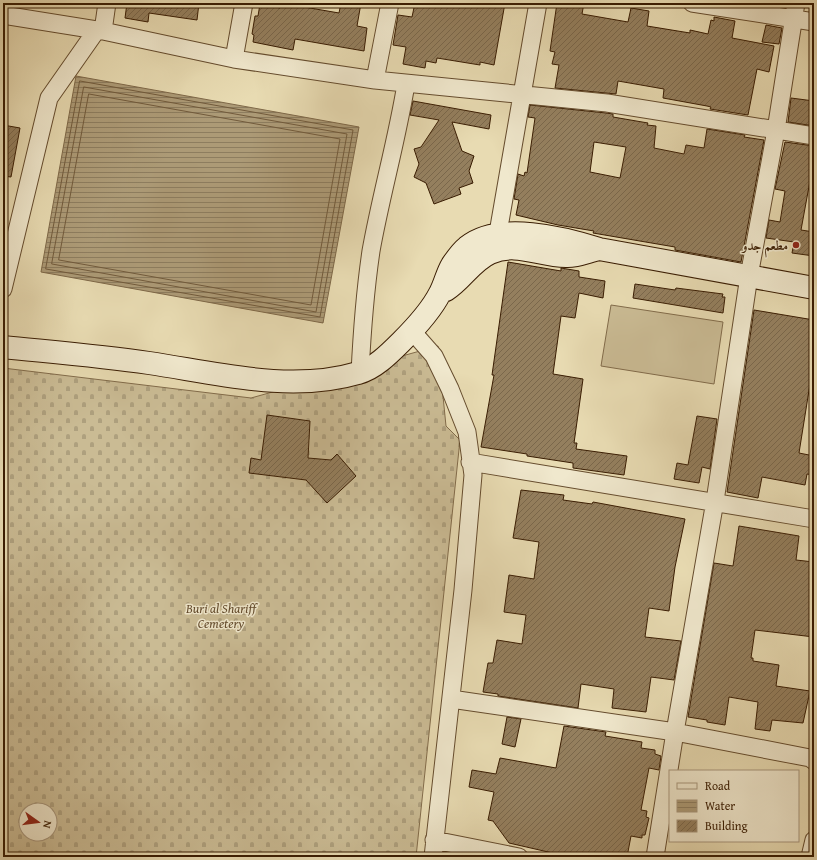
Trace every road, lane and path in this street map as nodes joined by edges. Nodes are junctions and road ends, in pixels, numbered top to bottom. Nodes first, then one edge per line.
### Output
1 (107, 3) edge
2 (244, 3) edge
3 (390, 3) edge
4 (538, 3) edge
5 (692, 3) edge
6 (794, 11) edge
7 (3, 15) edge
8 (814, 22) edge
9 (100, 31) junction
10 (234, 59) junction
11 (376, 80) junction
12 (406, 84) junction
13 (522, 94) junction
14 (776, 130) junction
15 (814, 136) edge
16 (498, 233) junction
17 (599, 249) junction
18 (749, 276) junction
19 (814, 288) edge
20 (3, 289) edge
21 (440, 294) junction
22 (412, 331) junction
23 (3, 347) edge
24 (360, 373) junction
25 (470, 462) junction
26 (715, 501) junction
27 (814, 519) edge
28 (450, 699) junction
29 (675, 732) junction
30 (814, 761) edge
31 (434, 840) junction
32 (814, 840) edge
33 (432, 857) edge
34 (519, 857) edge
35 (655, 857) edge
36 (810, 857) edge

1 - 9 street
2 - 10 street
3 - 11 street
4 - 13 street
5 - 6 street
6 - 8 street
6 - 14 street
7 - 9 street
9 - 10 street
9 - 20 street
10 - 11 street
11 - 12 street
12 - 13 street
12 - 24 street
13 - 14 street
13 - 16 street
14 - 15 street
14 - 18 street
16 - 17 main road
16 - 21 main road
17 - 18 main road
17 - 21 main road
18 - 19 main road
18 - 26 street
21 - 22 main road
22 - 24 main road
22 - 25 street
23 - 24 main road
25 - 26 street
25 - 28 street
26 - 27 street
26 - 29 street
28 - 29 street
28 - 31 street
29 - 30 street
29 - 35 street
31 - 33 street
31 - 34 street
32 - 36 street

